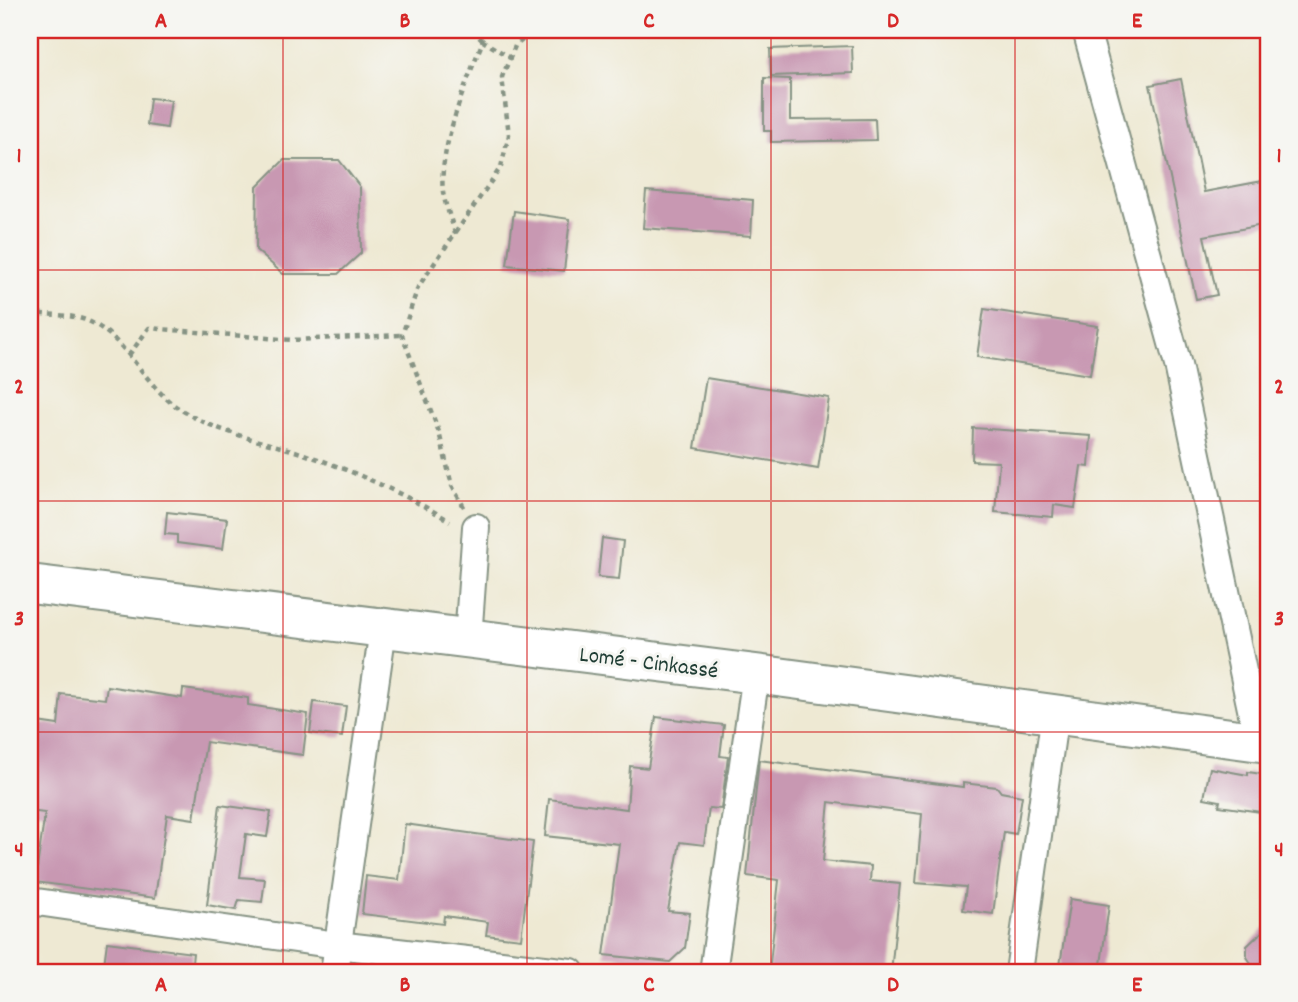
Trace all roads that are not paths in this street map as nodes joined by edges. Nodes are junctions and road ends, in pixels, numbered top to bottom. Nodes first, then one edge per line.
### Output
1 (1086, 30) edge
2 (475, 531) road end
3 (30, 584) edge
4 (383, 629) junction
5 (468, 639) junction
6 (756, 674) junction
7 (1055, 713) junction
8 (1263, 743) edge
9 (30, 901) edge
10 (337, 945) junction
11 (334, 972) edge
12 (571, 972) edge
13 (713, 972) edge
14 (1018, 972) edge

1 - 8 street
2 - 5 street
3 - 4 highway, Lomé - Cinkassé
4 - 5 highway, Lomé - Cinkassé
4 - 10 street
5 - 6 highway, Lomé - Cinkassé
6 - 7 highway, Lomé - Cinkassé
6 - 13 street
7 - 8 highway, Lomé - Cinkassé
7 - 14 street
9 - 10 street
10 - 11 street
10 - 12 street

